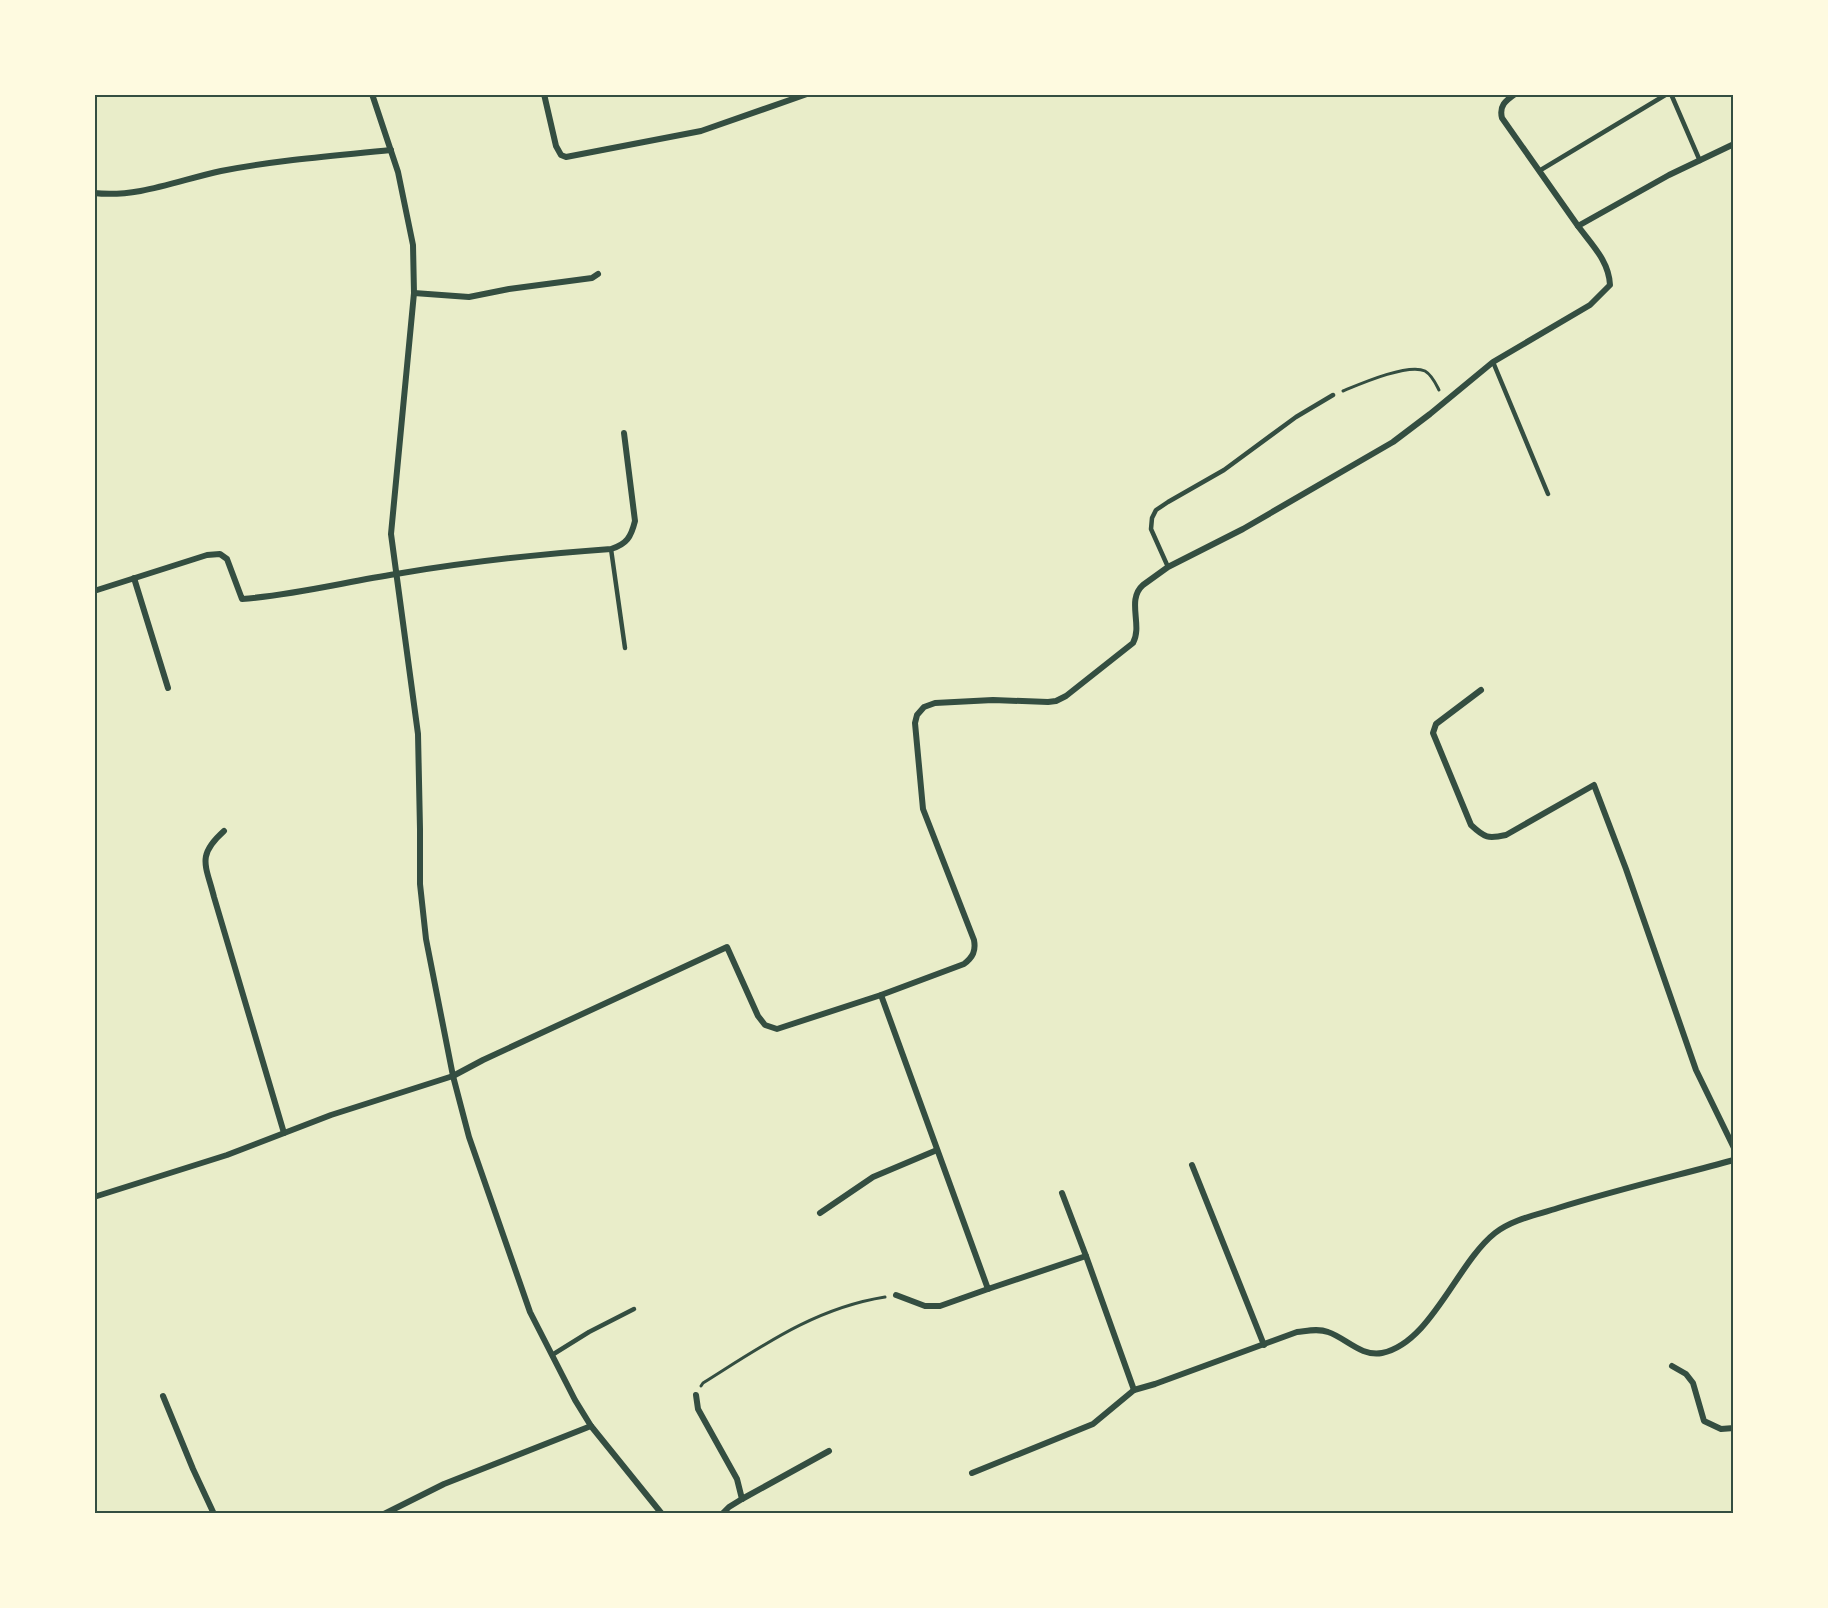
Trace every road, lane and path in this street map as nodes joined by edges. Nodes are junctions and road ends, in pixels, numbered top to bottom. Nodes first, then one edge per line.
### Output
1 (372, 94) edge
2 (544, 94) edge
3 (807, 94) edge
4 (1515, 94) edge
5 (1665, 95) edge
6 (1734, 144) edge
7 (391, 150) junction
8 (1700, 161) junction
9 (1539, 171) junction
10 (94, 193) edge
11 (1578, 226) junction
12 (598, 274) dead end
13 (414, 293) junction
14 (1493, 362) junction
15 (1333, 395) joint
16 (1445, 401) junction
17 (624, 433) dead end
18 (1548, 494) dead end
19 (611, 549) junction
20 (1168, 567) junction
21 (397, 574) junction
22 (134, 578) junction
23 (94, 591) edge
24 (625, 648) dead end
25 (168, 688) dead end
26 (1481, 690) dead end
27 (224, 831) dead end
28 (881, 995) junction
29 (453, 1076) junction
30 (284, 1133) junction
31 (1734, 1148) edge
32 (937, 1150) junction
33 (1734, 1160) edge
34 (1192, 1165) dead end
35 (1062, 1194) dead end
36 (94, 1197) edge
37 (820, 1213) dead end
38 (1086, 1256) junction
39 (988, 1289) junction
40 (896, 1295) joint
41 (634, 1309) dead end
42 (1264, 1345) junction
43 (552, 1355) junction
44 (1672, 1366) dead end
45 (1134, 1390) junction
46 (696, 1395) joint
47 (163, 1396) dead end
48 (591, 1426) junction
49 (1734, 1428) edge
50 (829, 1451) dead end
51 (972, 1473) dead end
52 (742, 1499) junction
53 (214, 1514) edge
54 (384, 1514) edge
55 (662, 1514) edge
56 (722, 1514) edge

1 - 7 street
2 - 3 street
4 - 9 street
5 - 8 lane
5 - 9 lane
6 - 8 street
7 - 10 street
7 - 13 street
8 - 11 street
9 - 11 street
11 - 14 street
12 - 13 street
13 - 21 street
14 - 16 street
14 - 18 lane
15 - 16 path
15 - 20 lane
16 - 20 street
17 - 19 street
19 - 21 street
19 - 24 lane
20 - 28 street
21 - 22 street
21 - 29 street
22 - 23 street
22 - 25 street
26 - 31 street
27 - 30 street
28 - 29 street
28 - 32 street
29 - 30 street
29 - 43 street
30 - 36 street
32 - 37 street
32 - 39 street
33 - 42 street
34 - 42 street
35 - 38 street
38 - 39 street
38 - 45 street
39 - 40 street
40 - 46 path
41 - 43 lane
42 - 45 street
43 - 48 street
44 - 49 street
45 - 51 street
46 - 52 street
47 - 53 street
48 - 54 street
48 - 55 street
50 - 52 street
52 - 56 street

